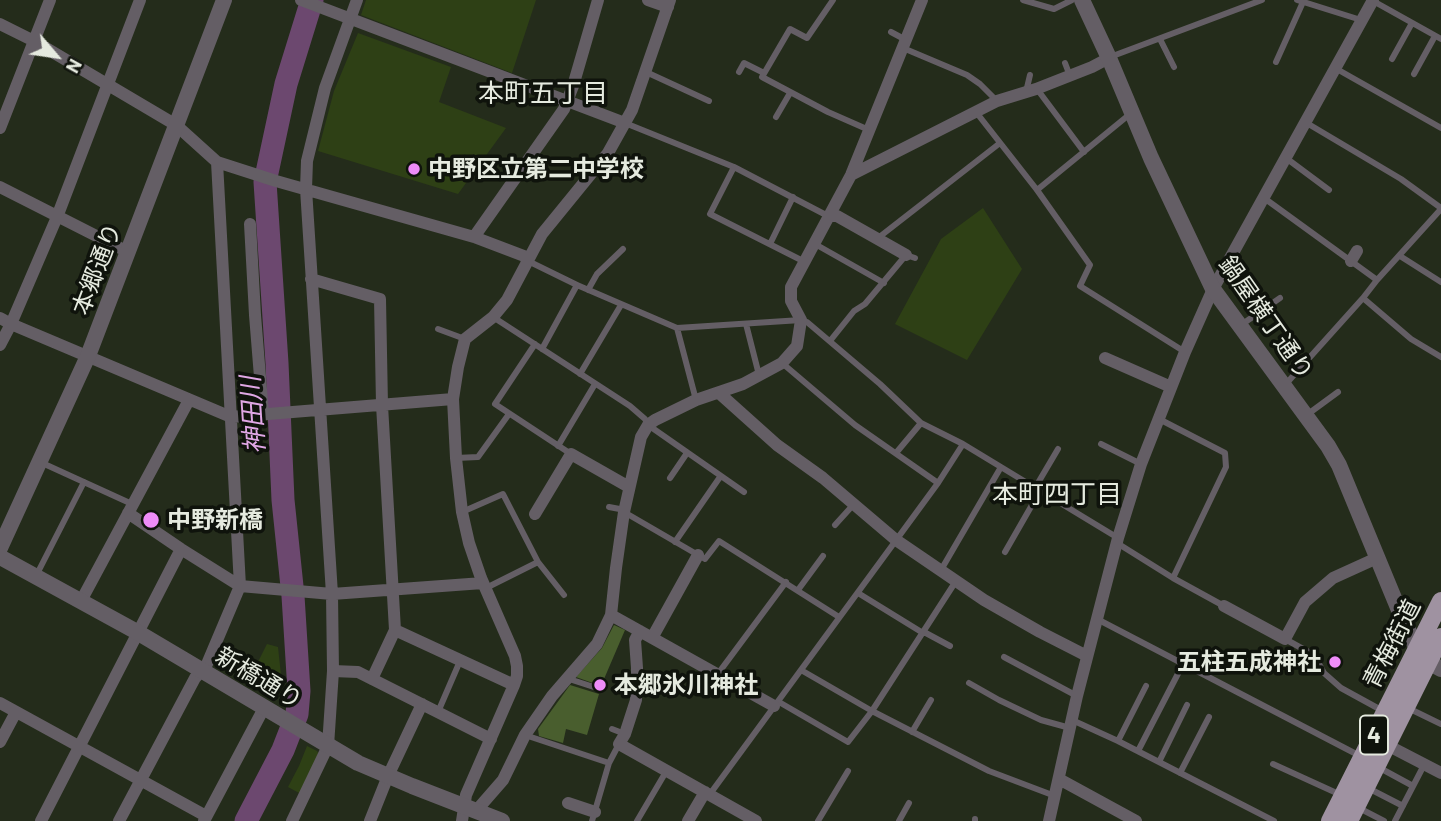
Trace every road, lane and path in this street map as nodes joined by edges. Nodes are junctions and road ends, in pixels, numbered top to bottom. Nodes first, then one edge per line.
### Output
1 (50, 0) edge
2 (140, 0) edge
3 (224, 0) edge
4 (301, 0) edge
5 (357, 0) edge
6 (597, 0) edge
7 (648, 0) edge
8 (833, 0) edge
9 (922, 0) edge
10 (1023, 0) edge
11 (1072, 0) edge
12 (1082, 0) edge
13 (1262, 0) edge
14 (1372, 0) edge
15 (1300, 1) edge
16 (669, 3) edge
17 (350, 19) junction
18 (1361, 20) junction
19 (1412, 23) junction
20 (0, 24) edge
21 (891, 32) dead end
22 (1160, 38) junction
23 (1438, 38) edge
24 (34, 41) junction
25 (904, 44) junction
26 (1109, 58) junction
27 (1392, 59) dead end
28 (1276, 62) dead end
29 (1174, 67) dead end
30 (1335, 68) junction
31 (646, 72) junction
32 (739, 72) dead end
33 (764, 73) junction
34 (1414, 74) dead end
35 (1030, 75) dead end
36 (107, 85) junction
37 (1031, 90) junction
38 (790, 93) junction
39 (709, 101) dead end
40 (997, 101) junction
41 (567, 102) junction
42 (976, 112) junction
43 (1132, 113) junction
44 (776, 117) dead end
45 (1, 120) edge
46 (1305, 122) junction
47 (625, 123) junction
48 (176, 125) junction
49 (1441, 128) edge
50 (869, 130) junction
51 (1000, 143) junction
52 (1084, 152) junction
53 (1286, 158) junction
54 (217, 162) junction
55 (734, 167) junction
56 (851, 175) junction
57 (0, 187) edge
58 (306, 189) junction
59 (1037, 190) junction
60 (1329, 190) dead end
61 (793, 197) junction
62 (1264, 197) junction
63 (1441, 208) edge
64 (830, 216) junction
65 (57, 217) junction
66 (250, 224) dead end
67 (474, 237) junction
68 (878, 238) junction
69 (770, 244) junction
70 (815, 244) junction
71 (623, 249) dead end
72 (128, 252) junction
73 (911, 256) joint
74 (1400, 256) junction
75 (527, 261) junction
76 (805, 262) junction
77 (311, 279) junction
78 (1377, 281) junction
79 (1441, 282) edge
80 (884, 283) junction
81 (577, 285) junction
82 (1213, 289) junction
83 (588, 290) junction
84 (1280, 298) dead end
85 (1363, 298) junction
86 (621, 304) junction
87 (493, 317) junction
88 (801, 320) junction
89 (6, 321) edge
90 (746, 324) junction
91 (1239, 327) junction
92 (677, 328) junction
93 (438, 329) dead end
94 (465, 339) junction
95 (830, 341) junction
96 (535, 344) junction
97 (0, 345) edge
98 (542, 349) junction
99 (1185, 352) junction
100 (88, 356) junction
101 (1441, 357) edge
102 (1105, 358) dead end
103 (782, 363) junction
104 (580, 374) junction
105 (759, 375) junction
106 (595, 384) junction
107 (1284, 386) junction
108 (1171, 387) junction
109 (1338, 391) dead end
110 (719, 393) junction
111 (453, 399) junction
112 (189, 400) junction
113 (696, 400) junction
114 (383, 405) junction
115 (319, 410) junction
116 (265, 414) junction
117 (509, 414) junction
118 (1306, 416) junction
119 (231, 417) junction
120 (1159, 419) junction
121 (921, 422) junction
122 (648, 425) junction
123 (963, 444) junction
124 (1101, 444) dead end
125 (558, 446) junction
126 (1058, 449) dead end
127 (687, 453) junction
128 (896, 453) junction
129 (571, 454) junction
130 (456, 458) junction
131 (39, 461) junction
132 (1141, 464) junction
133 (1001, 467) junction
134 (720, 477) junction
135 (670, 478) dead end
136 (84, 482) junction
137 (938, 483) junction
138 (629, 487) junction
139 (1038, 489) junction
140 (744, 492) dead end
141 (854, 504) junction
142 (609, 507) dead end
143 (130, 509) junction
144 (624, 511) junction
145 (462, 512) junction
146 (535, 514) dead end
147 (835, 525) dead end
148 (896, 540) junction
149 (1117, 541) junction
150 (675, 542) junction
151 (0, 548) edge
152 (181, 549) junction
153 (1005, 552) dead end
154 (698, 555) junction
155 (823, 556) dead end
156 (0, 557) edge
157 (1377, 558) junction
158 (538, 562) junction
159 (940, 570) junction
160 (36, 576) junction
161 (1173, 578) junction
162 (956, 581) junction
163 (786, 582) junction
164 (240, 586) junction
165 (484, 586) junction
166 (392, 590) junction
167 (798, 590) junction
168 (858, 593) junction
169 (332, 594) junction
170 (564, 595) dead end
171 (80, 601) junction
172 (1441, 601) edge
173 (1224, 606) joint
174 (611, 615) junction
175 (839, 617) junction
176 (1097, 619) junction
177 (394, 630) junction
178 (640, 631) junction
179 (138, 632) junction
180 (923, 632) junction
181 (1441, 637) edge
182 (652, 638) junction
183 (1285, 639) junction
184 (950, 646) dead end
185 (1087, 656) junction
186 (1003, 657) dead end
187 (1427, 659) edge
188 (460, 661) junction
189 (1183, 664) junction
190 (201, 670) junction
191 (801, 670) junction
192 (333, 671) junction
193 (717, 674) junction
194 (566, 678) junction
195 (372, 679) junction
196 (969, 683) dead end
197 (514, 685) junction
198 (1146, 686) dead end
199 (600, 689) dead end
200 (1077, 696) junction
201 (931, 700) dead end
202 (0, 703) edge
203 (422, 704) junction
204 (777, 704) junction
205 (1187, 705) dead end
206 (1406, 706) junction
207 (264, 708) junction
208 (872, 711) junction
209 (16, 712) junction
210 (438, 712) junction
211 (1385, 712) junction
212 (1209, 717) dead end
213 (1071, 724) junction
214 (1441, 724) edge
215 (612, 729) dead end
216 (912, 732) junction
217 (525, 735) junction
218 (491, 738) junction
219 (622, 739) junction
220 (1118, 741) junction
221 (0, 743) edge
222 (1387, 745) junction
223 (328, 746) junction
224 (79, 747) junction
225 (1138, 751) junction
226 (1159, 762) junction
227 (1369, 762) junction
228 (608, 763) junction
229 (1273, 764) dead end
230 (1424, 765) junction
231 (667, 771) junction
232 (848, 771) dead end
233 (1180, 773) junction
234 (1441, 773) edge
235 (388, 776) junction
236 (1059, 779) junction
237 (140, 780) junction
238 (1413, 786) junction
239 (1366, 787) junction
240 (707, 793) junction
241 (1055, 796) junction
242 (568, 803) dead end
243 (909, 803) dead end
244 (1404, 806) junction
245 (1349, 808) edge
246 (468, 813) edge
247 (736, 816) edge
248 (593, 817) edge
249 (205, 819) edge
250 (41, 821) edge
251 (120, 821) edge
252 (292, 821) edge
253 (370, 821) edge
254 (502, 821) edge
255 (637, 821) edge
256 (688, 821) edge
257 (756, 821) edge
258 (818, 821) edge
259 (899, 821) edge
260 (1049, 821) edge
261 (1136, 821) edge
262 (1274, 821) edge
263 (1330, 821) edge
264 (1384, 821) edge
265 (1395, 821) edge

1 - 24 street
2 - 36 street
3 - 48 street, 本郷通り
4 - 17 street
5 - 17 street
6 - 41 street
7 - 16 street
8 - 33 lane
9 - 25 street
10 - 11 lane
12 - 26 street, 鍋屋横丁通り
13 - 22 lane
14 - 18 street
14 - 19 lane
15 - 18 lane
15 - 28 lane
16 - 31 street
17 - 41 street
17 - 58 street
18 - 30 street
19 - 23 lane
19 - 27 lane
20 - 24 street
21 - 25 lane
22 - 26 lane
22 - 29 lane
23 - 34 lane
24 - 36 street
24 - 45 street
25 - 40 lane
25 - 50 street
26 - 37 street
26 - 43 street, 鍋屋横丁通り
30 - 46 street
30 - 49 lane
31 - 39 lane
31 - 47 street
32 - 33 lane
33 - 38 lane
35 - 37 lane
36 - 48 street
36 - 65 street
37 - 40 street
37 - 52 lane
38 - 44 lane
38 - 50 lane
40 - 42 street
41 - 47 street
41 - 67 street
42 - 51 lane
42 - 56 street
43 - 52 lane
43 - 82 street, 鍋屋横丁通り
46 - 53 street
46 - 63 lane
47 - 55 lane
47 - 75 street
48 - 54 street
48 - 72 street, 本郷通り
50 - 56 street
51 - 59 lane
51 - 68 lane
52 - 59 lane
53 - 60 lane
53 - 62 street
54 - 58 street
54 - 119 street
55 - 61 lane
55 - 69 lane
56 - 64 street
57 - 65 street
58 - 67 street
58 - 77 street
59 - 99 lane
61 - 64 lane
61 - 69 lane
62 - 78 lane
62 - 82 street
63 - 74 lane
64 - 68 street
64 - 70 street
65 - 72 street
65 - 89 street
66 - 116 street
67 - 75 street
68 - 73 street
69 - 76 lane
70 - 76 street
70 - 80 lane
71 - 83 lane
72 - 100 street, 本郷通り
73 - 80 lane
74 - 78 lane
74 - 79 lane
75 - 81 lane
75 - 87 street
76 - 88 street
77 - 114 street
77 - 115 street
78 - 85 lane
80 - 95 lane
81 - 83 lane
81 - 98 lane
82 - 91 street, 鍋屋横丁通り
82 - 99 street
83 - 86 lane
84 - 91 lane
85 - 101 lane
85 - 107 lane
86 - 92 lane
86 - 104 lane
87 - 94 street
87 - 96 lane
88 - 90 lane
88 - 95 lane
88 - 103 street
89 - 97 street
89 - 100 street
90 - 92 lane
90 - 105 lane
91 - 107 street, 鍋屋横丁通り
92 - 113 lane
93 - 94 lane
94 - 111 street
95 - 121 lane
96 - 98 lane
96 - 117 lane
98 - 104 lane
99 - 108 street
100 - 112 street
100 - 131 street, 本郷通り
102 - 108 street
103 - 105 street
103 - 128 lane
104 - 106 lane
105 - 110 street
106 - 122 lane
106 - 125 lane
107 - 118 street, 鍋屋横丁通り
108 - 120 street
109 - 118 lane
110 - 113 street
110 - 141 street
111 - 114 street
111 - 130 street
112 - 119 street
112 - 143 street
113 - 122 street
114 - 115 street
114 - 166 street
115 - 116 street
115 - 169 street
116 - 119 street
117 - 125 lane
117 - 130 lane
118 - 157 street, 鍋屋横丁通り
119 - 164 street
120 - 132 street
120 - 161 lane
121 - 123 lane
121 - 128 lane
122 - 127 lane
122 - 138 street
123 - 133 lane
123 - 137 lane
124 - 132 lane
125 - 129 lane
126 - 139 lane
127 - 134 lane
127 - 135 lane
128 - 137 lane
129 - 138 street
129 - 146 street
130 - 145 street
131 - 136 lane
131 - 151 street, 本郷通り
132 - 149 street
133 - 139 lane
133 - 159 lane
134 - 140 lane
134 - 150 lane
136 - 143 lane
136 - 160 lane
137 - 148 lane
138 - 144 street
139 - 149 lane
139 - 153 lane
141 - 147 lane
141 - 148 street
142 - 144 lane
143 - 152 street
143 - 171 street
144 - 150 lane
144 - 174 street
145 - 158 lane
145 - 165 street
148 - 159 street
148 - 168 lane
149 - 161 lane
149 - 176 street
150 - 154 lane
152 - 164 street
152 - 179 street
154 - 163 lane
154 - 182 street
155 - 167 lane
156 - 160 street, 新橋通り
157 - 183 street
157 - 187 street, 鍋屋横丁通り
158 - 165 lane
158 - 170 lane
159 - 162 street
160 - 171 street, 新橋通り
161 - 173 lane
162 - 180 lane
162 - 185 street
163 - 167 lane
163 - 193 lane
164 - 169 street
164 - 190 street
165 - 166 street
165 - 197 street
166 - 169 street
166 - 177 street
167 - 175 lane
168 - 175 lane
168 - 180 lane
169 - 192 street
171 - 179 street, 新橋通り
172 - 187 main road, 青梅街道 / 4
173 - 183 street
174 - 178 street
174 - 194 street
175 - 191 lane
176 - 185 street
176 - 189 lane
177 - 188 street
177 - 195 street
178 - 182 street
178 - 219 street
179 - 190 street, 新橋通り
179 - 224 street
180 - 184 lane
180 - 208 lane
181 - 187 main road, 青梅街道 / 4
182 - 193 street
183 - 211 lane
185 - 200 street
186 - 200 lane
187 - 206 main road, 青梅街道 / 4
187 - 211 main road, 青梅街道 / 4
188 - 197 street
188 - 210 lane
189 - 225 lane
189 - 227 lane
190 - 207 street, 新橋通り
190 - 237 street
191 - 204 lane
191 - 208 lane
192 - 195 street
192 - 223 street
193 - 204 street
194 - 199 lane
194 - 217 street
195 - 203 street
196 - 213 lane
197 - 218 street
198 - 220 lane
200 - 213 street
201 - 216 lane
202 - 209 street
203 - 210 street
203 - 235 street
204 - 208 lane
204 - 240 lane
205 - 226 lane
206 - 214 lane
206 - 222 main road, 青梅街道 / 4
207 - 223 street, 新橋通り
207 - 249 street
208 - 216 lane
209 - 221 street
209 - 224 street
210 - 218 street
211 - 227 main road, 青梅街道 / 4
212 - 233 lane
213 - 220 lane
213 - 236 street
215 - 219 lane
216 - 241 lane
217 - 228 lane
217 - 246 street
218 - 246 street
219 - 228 lane
219 - 231 street
220 - 225 lane
222 - 227 main road, 青梅街道 / 4
222 - 230 street
223 - 235 street, 新橋通り
223 - 252 street
224 - 237 street
224 - 250 street
225 - 226 lane
226 - 233 lane
227 - 238 lane
227 - 239 main road, 青梅街道 / 4
227 - 245 main road, 青梅街道 / 4
228 - 248 lane
229 - 245 lane
230 - 234 street
230 - 238 lane
231 - 240 street
231 - 255 lane
232 - 258 lane
233 - 262 lane
235 - 246 street, 新橋通り
235 - 253 street
236 - 241 street
236 - 261 street
237 - 249 street
237 - 251 street
238 - 244 lane
239 - 244 lane
239 - 245 main road, 青梅街道 / 4
240 - 247 street
240 - 256 street
241 - 260 street
242 - 248 street
243 - 259 lane
244 - 265 lane
245 - 263 main road, 青梅街道 / 4
245 - 264 lane
246 - 254 street, 新橋通り
247 - 257 street

